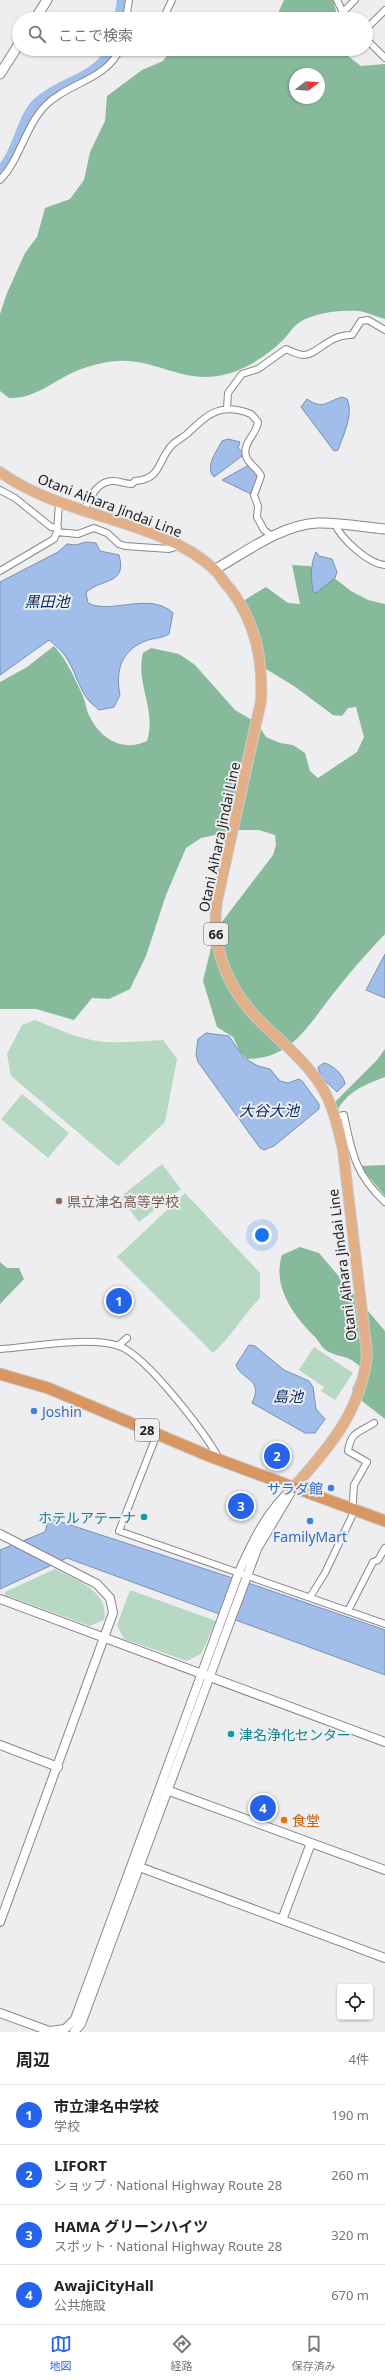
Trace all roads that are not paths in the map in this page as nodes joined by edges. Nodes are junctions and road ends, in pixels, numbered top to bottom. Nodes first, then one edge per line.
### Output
1 (47, 0) edge
2 (129, 0) edge
3 (172, 0) edge
4 (337, 0) edge
5 (355, 0) edge
6 (385, 10) edge
7 (39, 12) edge
8 (127, 12) edge
9 (166, 12) edge
10 (342, 12) edge
11 (347, 12) edge
12 (373, 22) edge
13 (373, 45) edge
14 (384, 54) edge
15 (12, 55) edge
16 (115, 56) edge
17 (0, 74) edge
18 (0, 180) edge
19 (385, 330) edge
20 (227, 409) junction
21 (0, 472) edge
22 (0, 490) edge
23 (60, 503) junction
24 (84, 512) junction
25 (335, 524) junction
26 (385, 529) edge
27 (58, 530) junction
28 (273, 537) junction
29 (178, 546) junction
30 (385, 565) edge
31 (214, 570) junction
32 (0, 571) edge
33 (335, 1117) junction
34 (385, 1202) edge
35 (127, 1338) dead end
36 (118, 1346) junction
37 (0, 1349) edge
38 (0, 1374) edge
39 (374, 1423) dead end
40 (157, 1434) junction
41 (220, 1460) junction
42 (293, 1488) junction
43 (352, 1509) junction
44 (385, 1521) edge
45 (0, 1534) edge
46 (385, 1548) edge
47 (243, 1575) junction
48 (310, 1597) junction
49 (0, 1599) edge
50 (348, 1610) junction
51 (385, 1624) edge
52 (105, 1638) junction
53 (206, 1676) junction
54 (385, 1742) edge
55 (0, 1745) edge
56 (58, 1767) junction
57 (164, 1789) junction
58 (311, 1843) junction
59 (136, 1866) junction
60 (385, 1870) edge
61 (282, 1920) junction
62 (0, 1922) edge
63 (385, 1958) edge
64 (0, 2013) edge
65 (51, 2032) edge
66 (74, 2032) edge

1 - 7 main road
2 - 8 street
3 - 9 street
4 - 10 street
5 - 11 street
6 - 12 street
13 - 14 street
15 - 17 main road
16 - 18 street
19 - 20 street
20 - 24 street
20 - 28 street
21 - 23 main road, Otani Aihara Jindai Line / 66
22 - 27 street
23 - 24 main road, Otani Aihara Jindai Line / 66
23 - 27 street
24 - 29 main road, Otani Aihara Jindai Line / 66
25 - 26 main road
25 - 28 main road
25 - 30 street
27 - 29 street
27 - 32 street
28 - 31 main road
29 - 31 main road, Otani Aihara Jindai Line / 66
31 - 33 main road, Otani Aihara Jindai Line / 66
33 - 34 street
33 - 42 main road, Otani Aihara Jindai Line / 66
35 - 36 street
36 - 37 street
36 - 41 street
38 - 40 highway, 28
39 - 43 street
40 - 41 highway, 28
40 - 47 street
41 - 42 highway, 28
42 - 43 highway, 28
42 - 47 street
43 - 44 highway, 28
43 - 48 street
45 - 52 street
46 - 50 street
47 - 48 street
47 - 53 street
48 - 50 street
49 - 52 street
50 - 51 street
52 - 53 street
52 - 56 street
53 - 54 street
53 - 57 street
55 - 56 street
56 - 62 street
57 - 58 street
57 - 59 street
58 - 60 street
58 - 61 street
59 - 61 street
59 - 65 street
59 - 66 street
61 - 63 street
64 - 65 street

